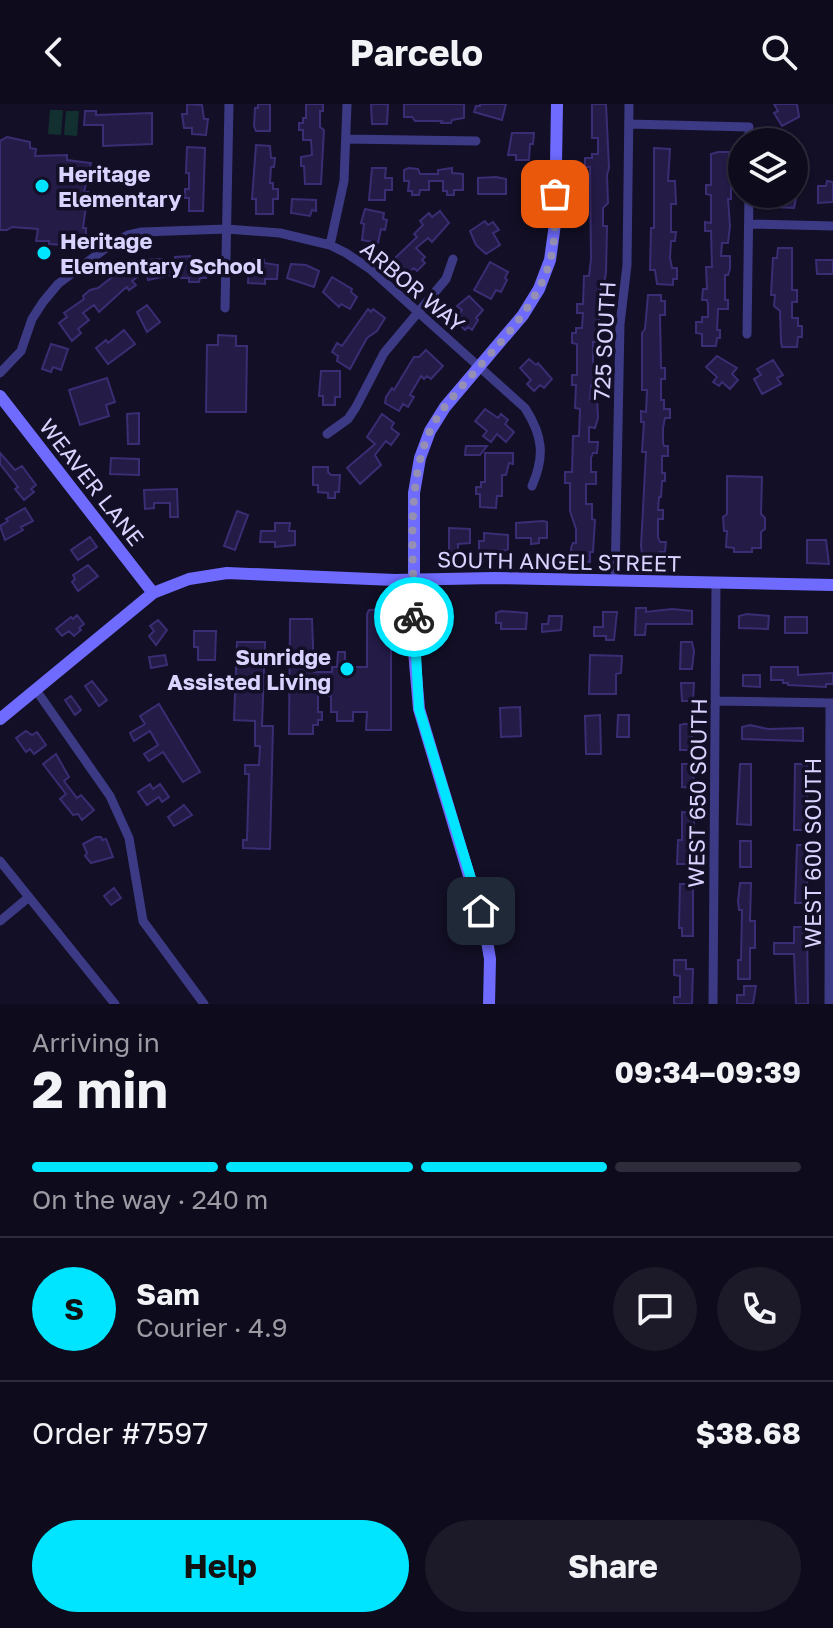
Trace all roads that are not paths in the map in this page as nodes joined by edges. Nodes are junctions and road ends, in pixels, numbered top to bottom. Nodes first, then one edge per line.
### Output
1 (229, 104) edge
2 (347, 104) edge
3 (557, 104) edge
4 (629, 104) edge
5 (629, 124) junction
6 (749, 128) edge
7 (346, 139) junction
8 (476, 141) dead end
9 (749, 208) edge
10 (749, 224) junction
11 (833, 226) edge
12 (227, 229) junction
13 (330, 245) junction
14 (453, 259) dead end
15 (225, 308) dead end
16 (418, 312) junction
17 (747, 334) dead end
18 (480, 366) junction
19 (0, 373) edge
20 (0, 396) edge
21 (327, 434) dead end
22 (532, 486) dead end
23 (414, 579) junction
24 (615, 580) junction
25 (716, 583) junction
26 (833, 585) edge
27 (153, 593) junction
28 (36, 690) junction
29 (716, 701) junction
30 (832, 703) edge
31 (0, 719) edge
32 (0, 861) edge
33 (29, 897) junction
34 (0, 921) edge
35 (199, 1002) edge
36 (115, 1004) edge
37 (489, 1004) edge
38 (713, 1004) edge
39 (829, 1004) edge

1 - 12 street
2 - 7 street
3 - 18 main road
4 - 5 street, 725 SOUTH
5 - 6 street
5 - 24 street, 725 SOUTH
7 - 8 street
7 - 13 street
9 - 10 street
10 - 11 street
10 - 17 street
12 - 13 street, ARBOR WAY
12 - 15 street
12 - 19 street, ARBOR WAY
13 - 16 street, ARBOR WAY
14 - 16 street
16 - 18 street, ARBOR WAY
16 - 21 street
18 - 22 street, ARBOR WAY
18 - 23 main road
20 - 27 main road, WEAVER LANE
23 - 24 main road, SOUTH ANGEL STREET
23 - 27 main road, SOUTH ANGEL STREET
23 - 37 main road
24 - 25 main road, SOUTH ANGEL STREET
25 - 26 main road, SOUTH ANGEL STREET
25 - 29 street, WEST 650 SOUTH
27 - 28 main road, SOUTH ANGEL STREET
28 - 31 main road, SOUTH ANGEL STREET
28 - 35 street
29 - 30 street
29 - 38 street, WEST 650 SOUTH
30 - 39 street, WEST 600 SOUTH
32 - 33 street
33 - 34 street
33 - 36 street

